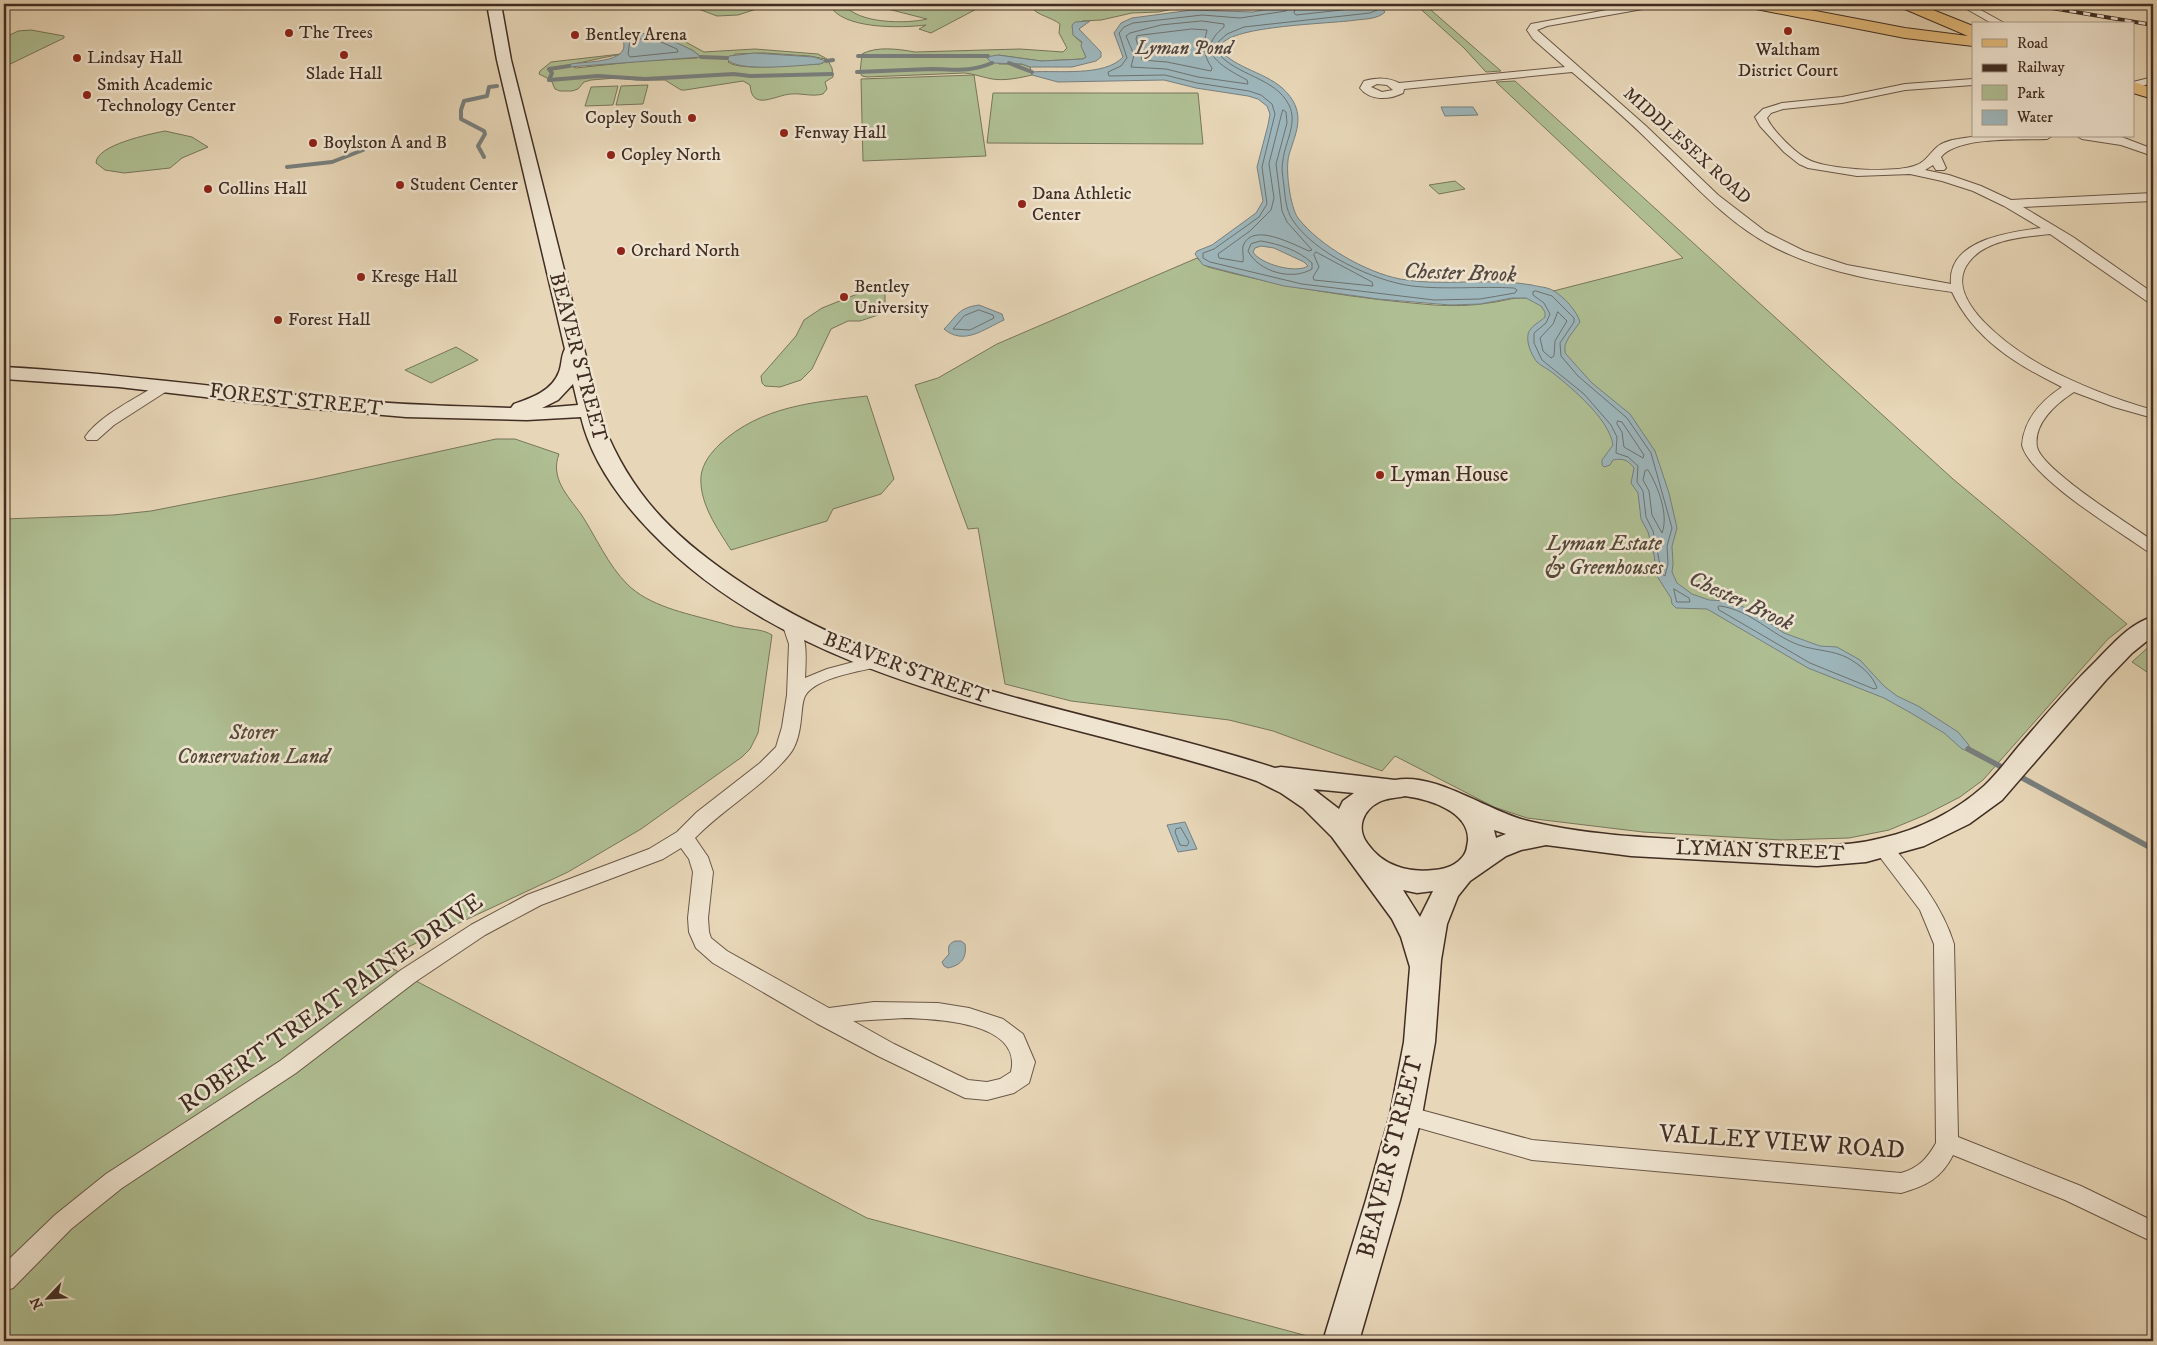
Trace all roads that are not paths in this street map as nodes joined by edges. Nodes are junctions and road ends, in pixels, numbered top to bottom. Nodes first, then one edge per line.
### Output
1 (494, 4) edge
2 (1654, 4) edge
3 (1756, 4) edge
4 (1905, 4) edge
5 (1923, 4) edge
6 (1963, 4) edge
7 (1997, 22) edge
8 (1972, 24) edge
9 (1972, 32) edge
10 (1972, 42) edge
11 (1574, 69) junction
12 (2153, 80) edge
13 (1972, 82) edge
14 (1948, 84) junction
15 (1398, 86) dead end
16 (2134, 86) edge
17 (2134, 86) edge
18 (1972, 88) edge
19 (2153, 94) edge
20 (2011, 138) edge
21 (2094, 138) edge
22 (2114, 138) edge
23 (2130, 144) junction
24 (2153, 153) edge
25 (1934, 159) junction
26 (1909, 171) junction
27 (1957, 180) junction
28 (2153, 197) edge
29 (2010, 204) junction
30 (2051, 230) junction
31 (1957, 289) junction
32 (2153, 299) edge
33 (573, 341) junction
34 (4, 373) edge
35 (165, 386) junction
36 (2072, 386) junction
37 (589, 409) junction
38 (500, 413) junction
39 (2153, 414) edge
40 (92, 437) dead end
41 (2153, 548) edge
42 (790, 623) junction
43 (2153, 625) edge
44 (876, 662) junction
45 (796, 696) junction
46 (1254, 771) junction
47 (1405, 787) junction
48 (1462, 806) junction
49 (1549, 836) junction
50 (684, 837) junction
51 (1883, 848) junction
52 (1357, 851) junction
53 (1466, 869) junction
54 (1424, 969) junction
55 (824, 1016) junction
56 (1406, 1115) junction
57 (1947, 1143) junction
58 (2153, 1232) edge
59 (4, 1280) edge
60 (1341, 1341) edge

1 - 33 main road, BEAVER STREET
2 - 11 street, MIDDLESEX ROAD
3 - 10 main road
4 - 9 main road
5 - 8 main road
6 - 7 street
11 - 15 street
11 - 31 street, MIDDLESEX ROAD
12 - 16 street
13 - 14 street
14 - 18 street
14 - 26 street
17 - 19 main road
20 - 25 street
21 - 23 street
22 - 23 street
23 - 24 street
25 - 26 street
25 - 27 street
26 - 27 street
27 - 29 street
28 - 29 street
29 - 30 street
30 - 31 street
30 - 32 street
31 - 36 street
33 - 37 main road, BEAVER STREET
33 - 38 main road
34 - 35 main road, FOREST STREET
35 - 38 main road, FOREST STREET
35 - 40 street
36 - 39 street
36 - 41 street
37 - 38 main road, FOREST STREET
37 - 42 main road, BEAVER STREET
42 - 44 main road, BEAVER STREET
42 - 45 street, ROBERT TREAT PAINE DRIVE
43 - 51 main road, LYMAN STREET
44 - 45 street
44 - 46 main road, BEAVER STREET
45 - 50 street, ROBERT TREAT PAINE DRIVE
46 - 47 main road, BEAVER STREET
46 - 52 main road, BEAVER STREET
47 - 48 main road
47 - 52 main road
48 - 49 main road, LYMAN STREET
48 - 53 main road
49 - 51 main road, LYMAN STREET
49 - 53 main road, LYMAN STREET
50 - 55 street
50 - 59 street, ROBERT TREAT PAINE DRIVE
51 - 57 street, VALLEY VIEW ROAD
52 - 53 main road
52 - 54 main road, BEAVER STREET
53 - 54 main road, BEAVER STREET
54 - 56 main road, BEAVER STREET
55 - 55 street
56 - 57 street, VALLEY VIEW ROAD
56 - 60 main road, BEAVER STREET
57 - 58 street

